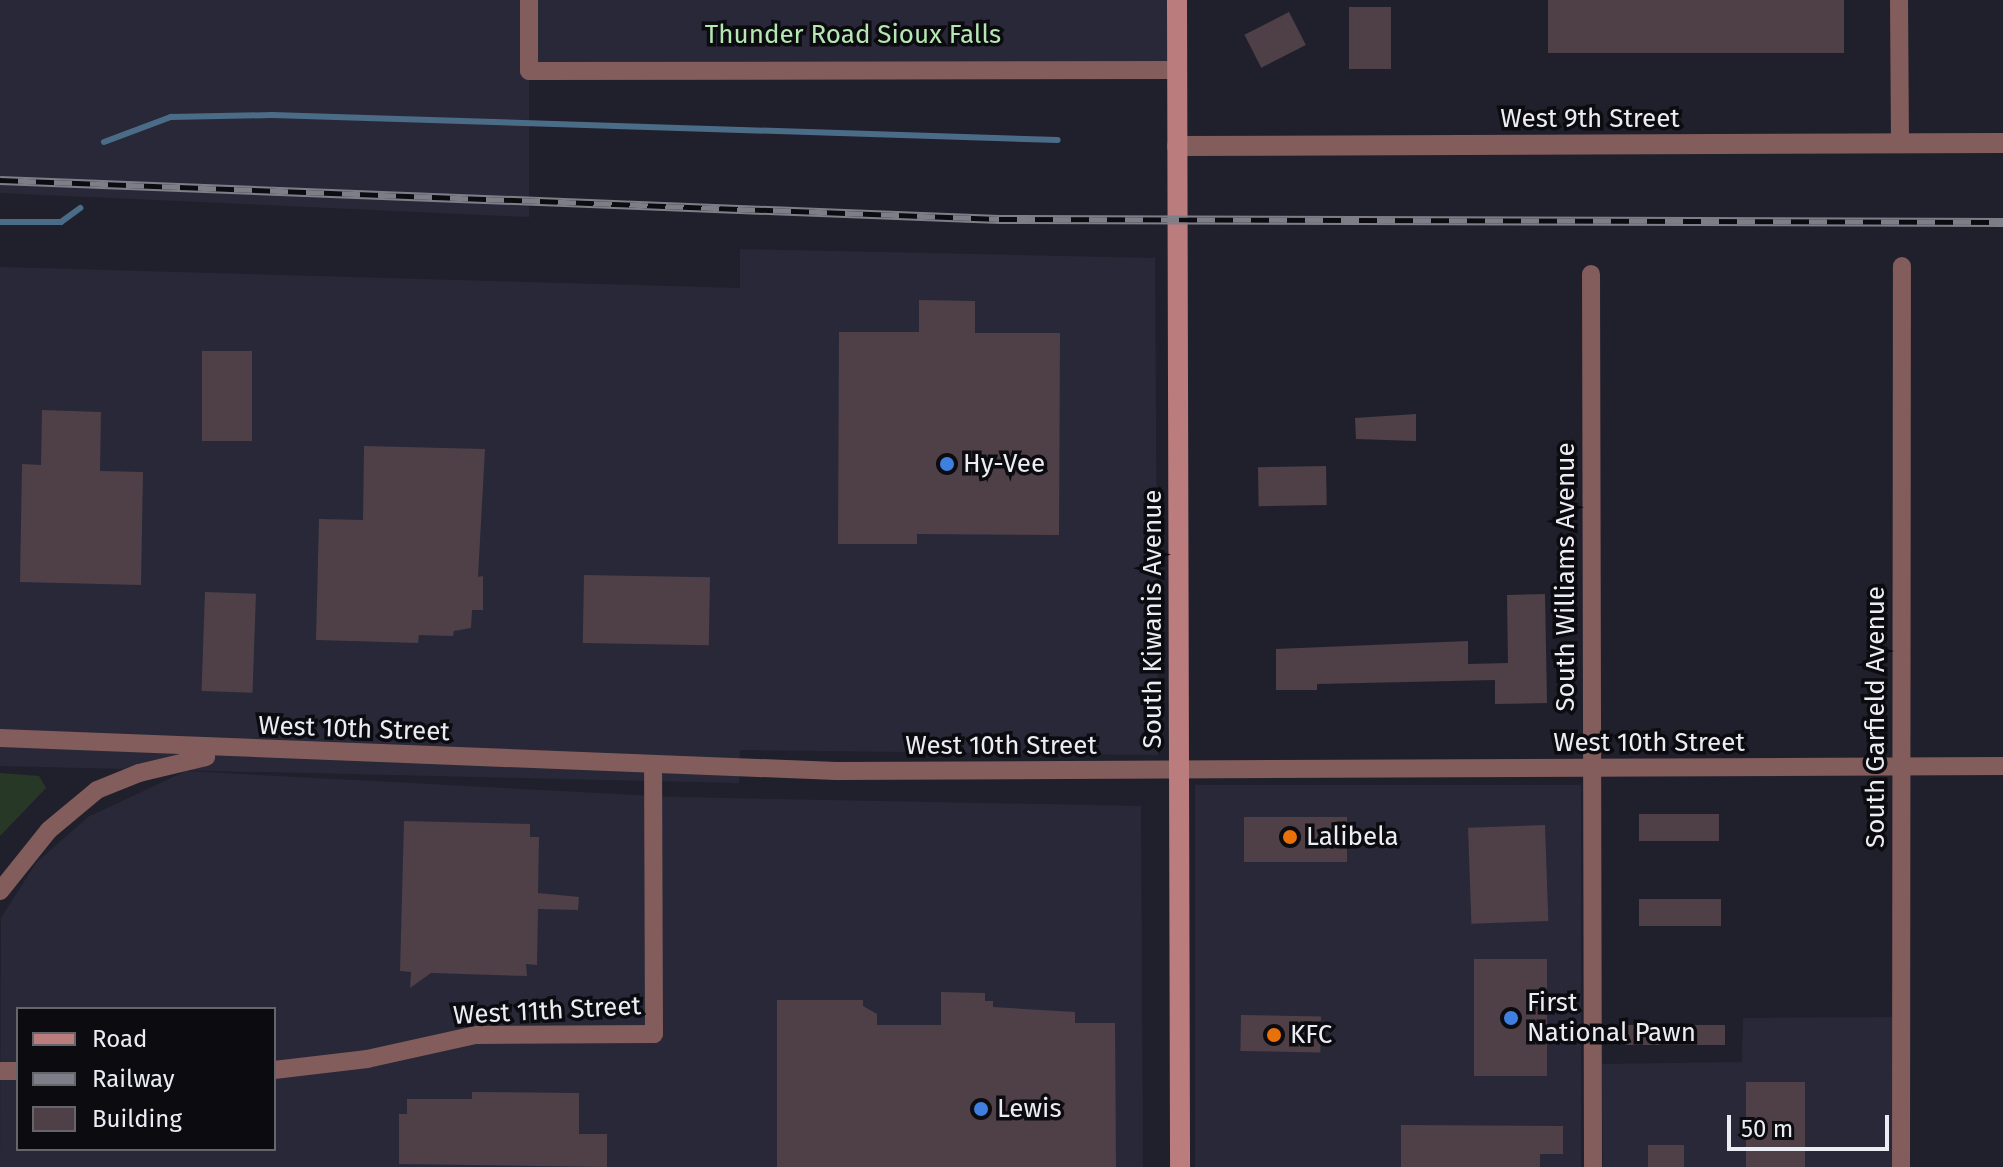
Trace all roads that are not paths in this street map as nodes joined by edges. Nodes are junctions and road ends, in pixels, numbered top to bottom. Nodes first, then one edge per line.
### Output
1 (529, 0) edge
2 (1177, 0) edge
3 (1899, 0) edge
4 (1177, 70) junction
5 (2003, 143) edge
6 (1900, 144) junction
7 (1177, 146) junction
8 (1902, 266) dead end
9 (1591, 274) dead end
10 (0, 738) edge
11 (261, 752) junction
12 (653, 764) junction
13 (2003, 766) edge
14 (1902, 767) junction
15 (1593, 769) junction
16 (1181, 773) junction
17 (0, 891) edge
18 (276, 1070) edge
19 (1180, 1167) edge
20 (1593, 1167) edge
21 (1901, 1167) edge

1 - 4 street
2 - 4 main road, South Kiwanis Avenue
3 - 6 street
4 - 7 main road, South Kiwanis Avenue
5 - 6 street, West 9th Street
6 - 7 street, West 9th Street
7 - 16 main road, South Kiwanis Avenue
8 - 14 street, South Garfield Avenue
9 - 15 street, South Williams Avenue
10 - 11 street, West 10th Street
11 - 12 street, West 10th Street
11 - 17 street
12 - 16 street, West 10th Street
12 - 18 street, West 11th Street
13 - 14 street, West 10th Street
14 - 15 street, West 10th Street
14 - 21 street, South Garfield Avenue
15 - 16 street, West 10th Street
15 - 20 street, South Williams Avenue
16 - 19 main road, South Kiwanis Avenue

